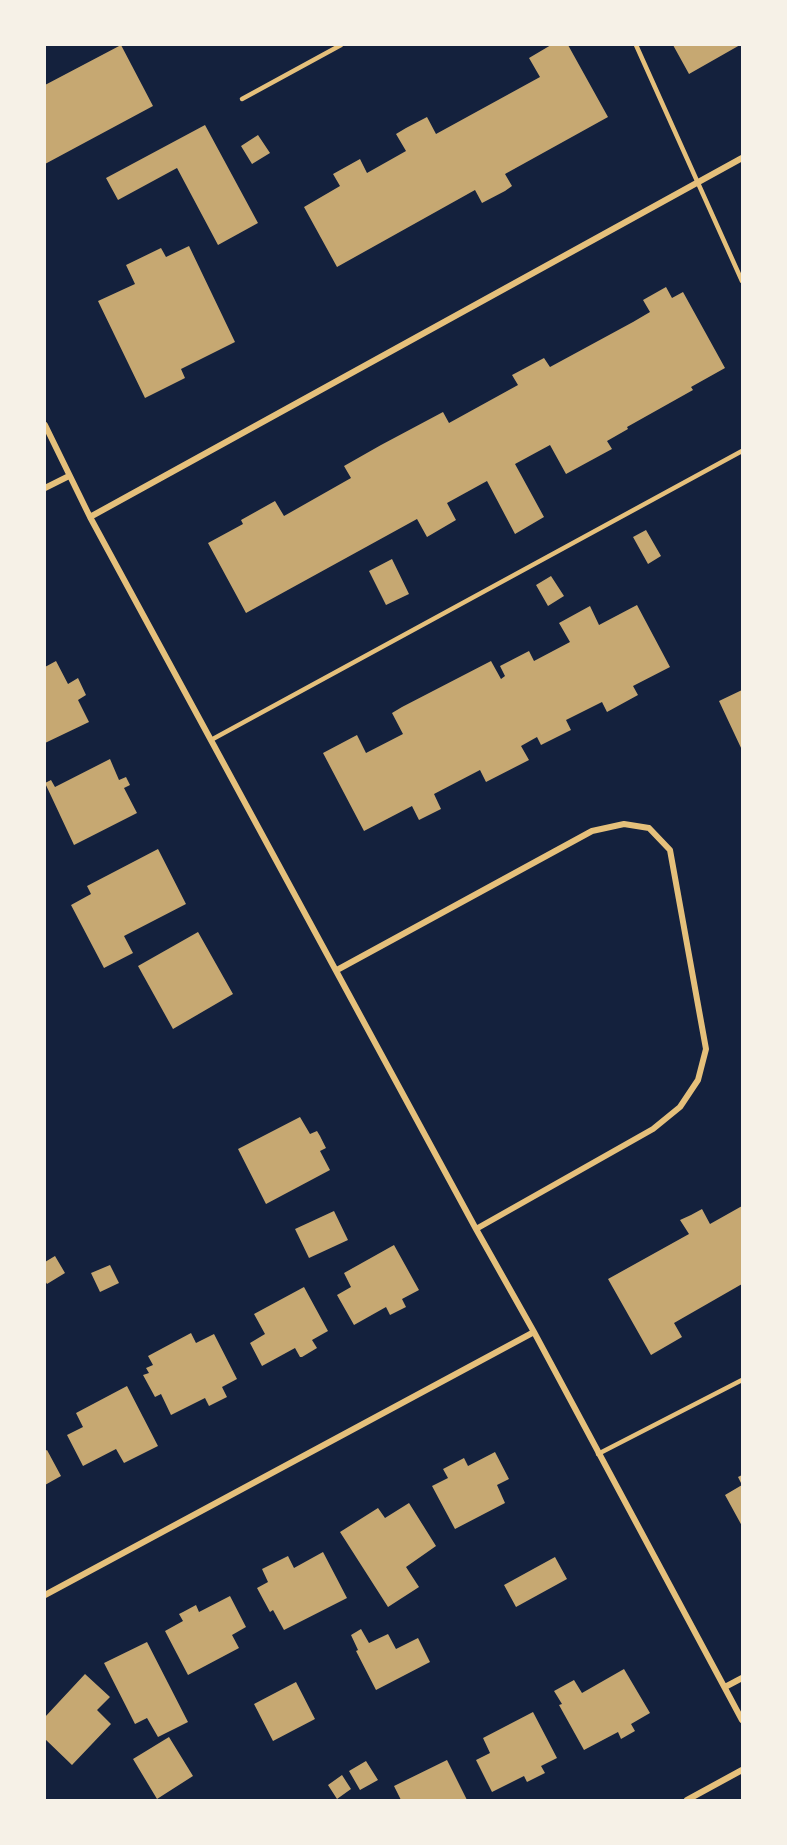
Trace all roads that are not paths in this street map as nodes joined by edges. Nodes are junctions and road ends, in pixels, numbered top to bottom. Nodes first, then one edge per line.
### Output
1 (341, 45) edge
2 (636, 45) edge
3 (242, 99) dead end
4 (742, 158) edge
5 (698, 183) junction
6 (742, 281) edge
7 (45, 425) edge
8 (742, 451) edge
9 (69, 476) junction
10 (45, 488) edge
11 (90, 518) junction
12 (212, 740) junction
13 (337, 970) junction
14 (476, 1229) junction
15 (534, 1332) junction
16 (742, 1380) edge
17 (598, 1454) junction
18 (45, 1595) edge
19 (742, 1678) edge
20 (724, 1688) junction
21 (742, 1720) edge
22 (742, 1770) edge
23 (687, 1800) edge

1 - 3 lane
2 - 5 lane
4 - 5 street
5 - 6 lane
5 - 11 street
7 - 9 street
8 - 12 lane
9 - 10 street
9 - 11 street
11 - 12 street
12 - 13 street
13 - 14 street
13 - 14 street
14 - 15 street
15 - 17 street
15 - 18 street
16 - 17 lane
17 - 20 street
19 - 20 street
20 - 21 street
22 - 23 street

